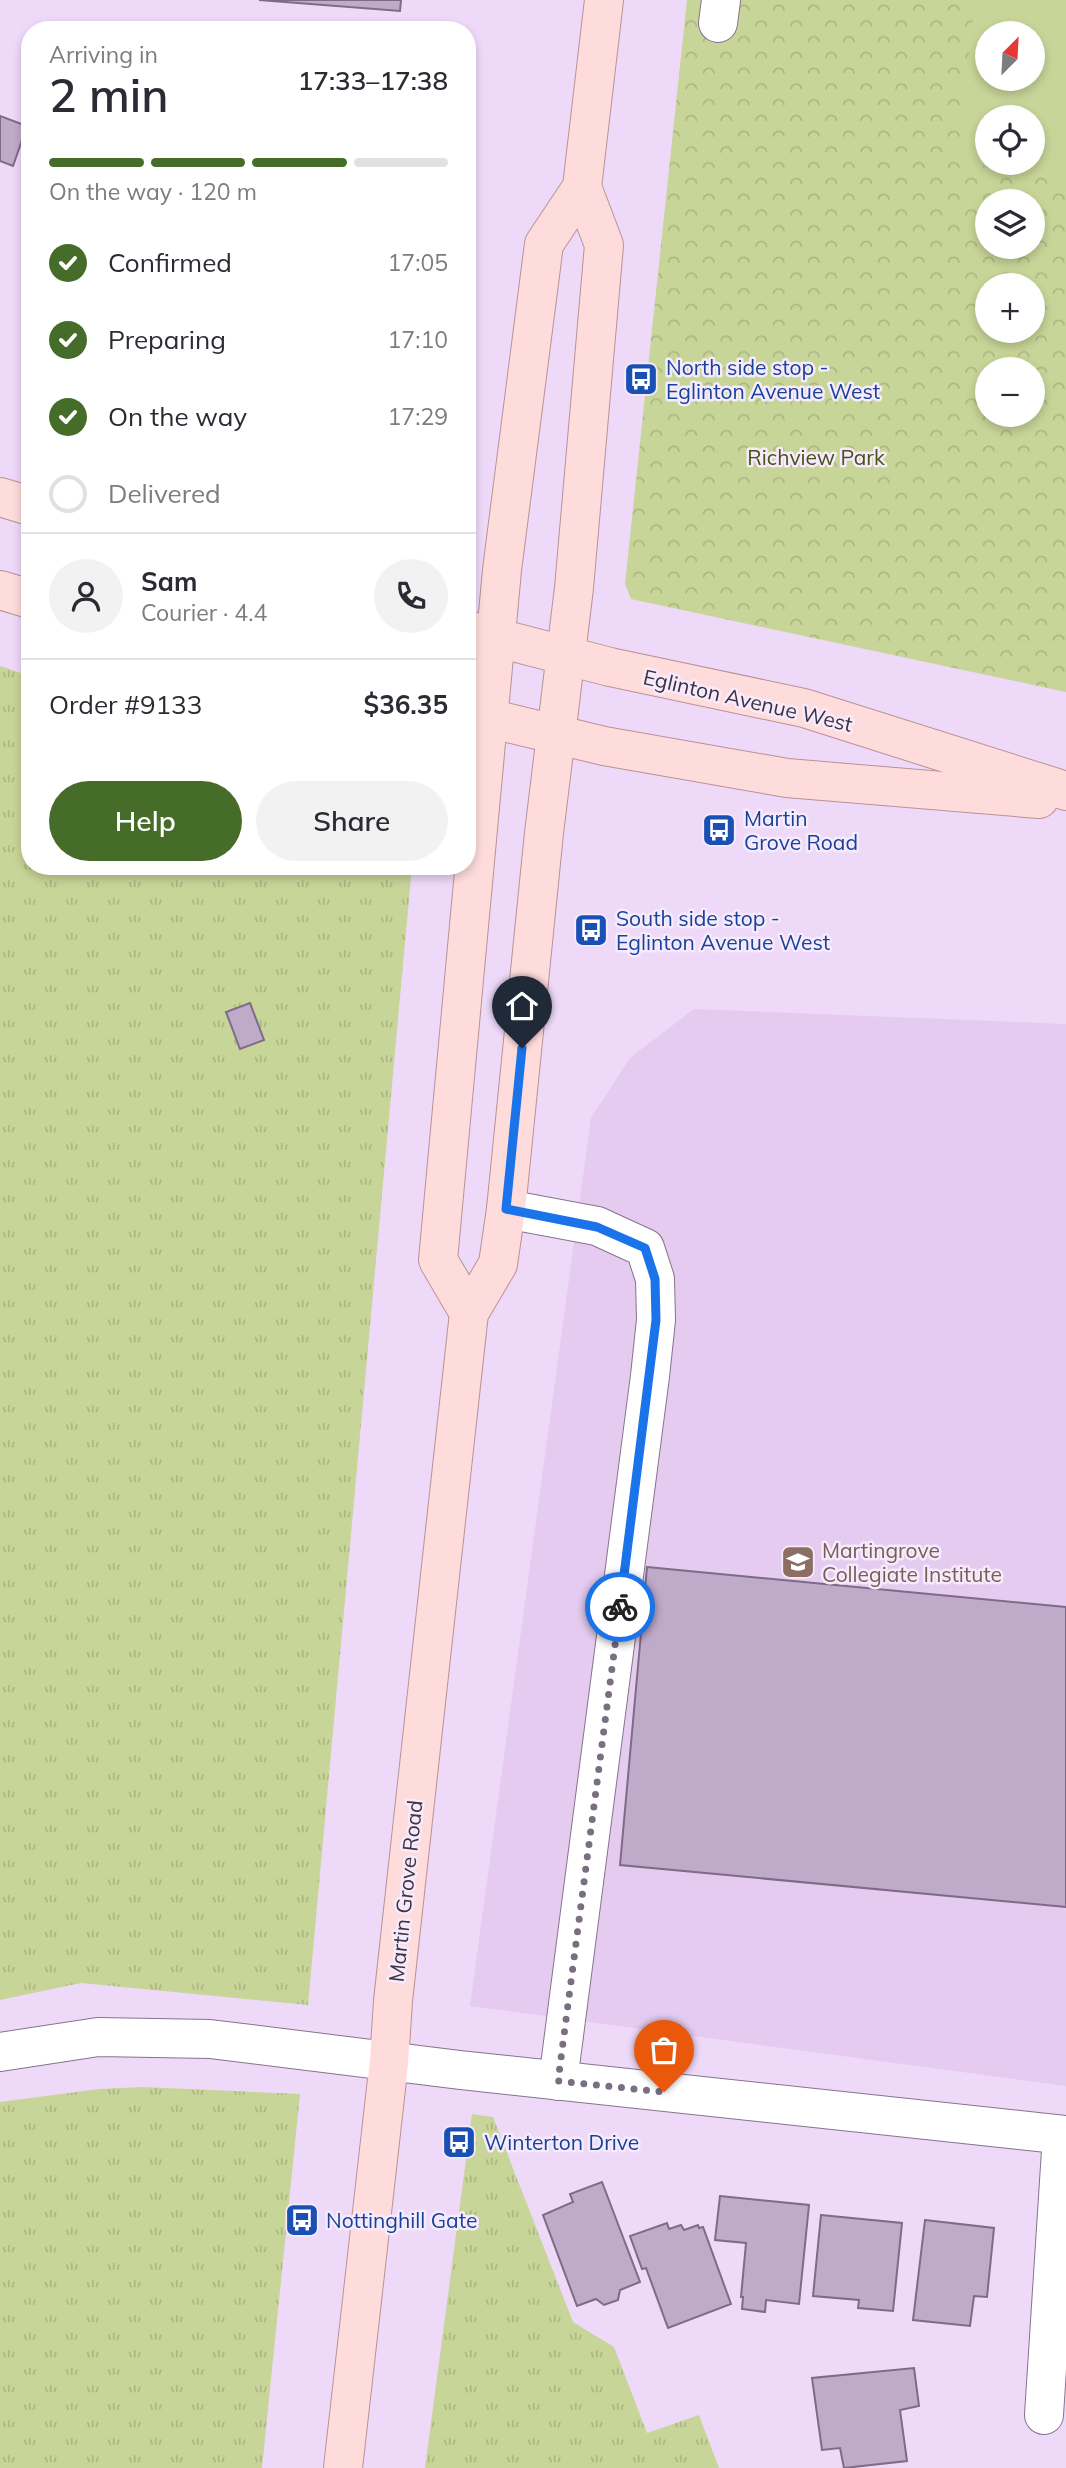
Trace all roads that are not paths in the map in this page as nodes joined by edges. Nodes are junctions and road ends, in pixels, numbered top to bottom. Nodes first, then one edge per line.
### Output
1 (604, 0) edge
2 (582, 187) junction
3 (0, 497) edge
4 (21, 503) edge
5 (0, 590) edge
6 (21, 596) edge
7 (481, 633) edge
8 (565, 656) junction
9 (478, 715) edge
10 (556, 734) junction
11 (476, 742) edge
12 (1066, 791) edge
13 (1066, 801) edge
14 (466, 875) edge
15 (506, 1209) junction
16 (469, 1313) junction
17 (0, 2052) edge
18 (389, 2062) junction
19 (558, 2081) junction
20 (1064, 2135) edge
21 (1044, 2415) dead end
22 (343, 2468) edge

1 - 2 main road, Martin Grove Road
2 - 7 main road, Martin Grove Road
2 - 8 main road, Martin Grove Road
3 - 4 main road
5 - 6 main road
7 - 8 main road, Eglinton Avenue West
7 - 9 main road, Martin Grove Road
8 - 10 main road, Martin Grove Road
8 - 12 main road, Eglinton Avenue West
9 - 10 main road
9 - 11 main road, Martin Grove Road
10 - 13 main road
10 - 15 main road, Martin Grove Road
14 - 16 main road, Martin Grove Road
15 - 16 main road, Martin Grove Road
15 - 19 street
16 - 18 main road, Martin Grove Road
17 - 18 street
18 - 19 street
18 - 22 main road, Martin Grove Road
19 - 20 street
20 - 21 street

